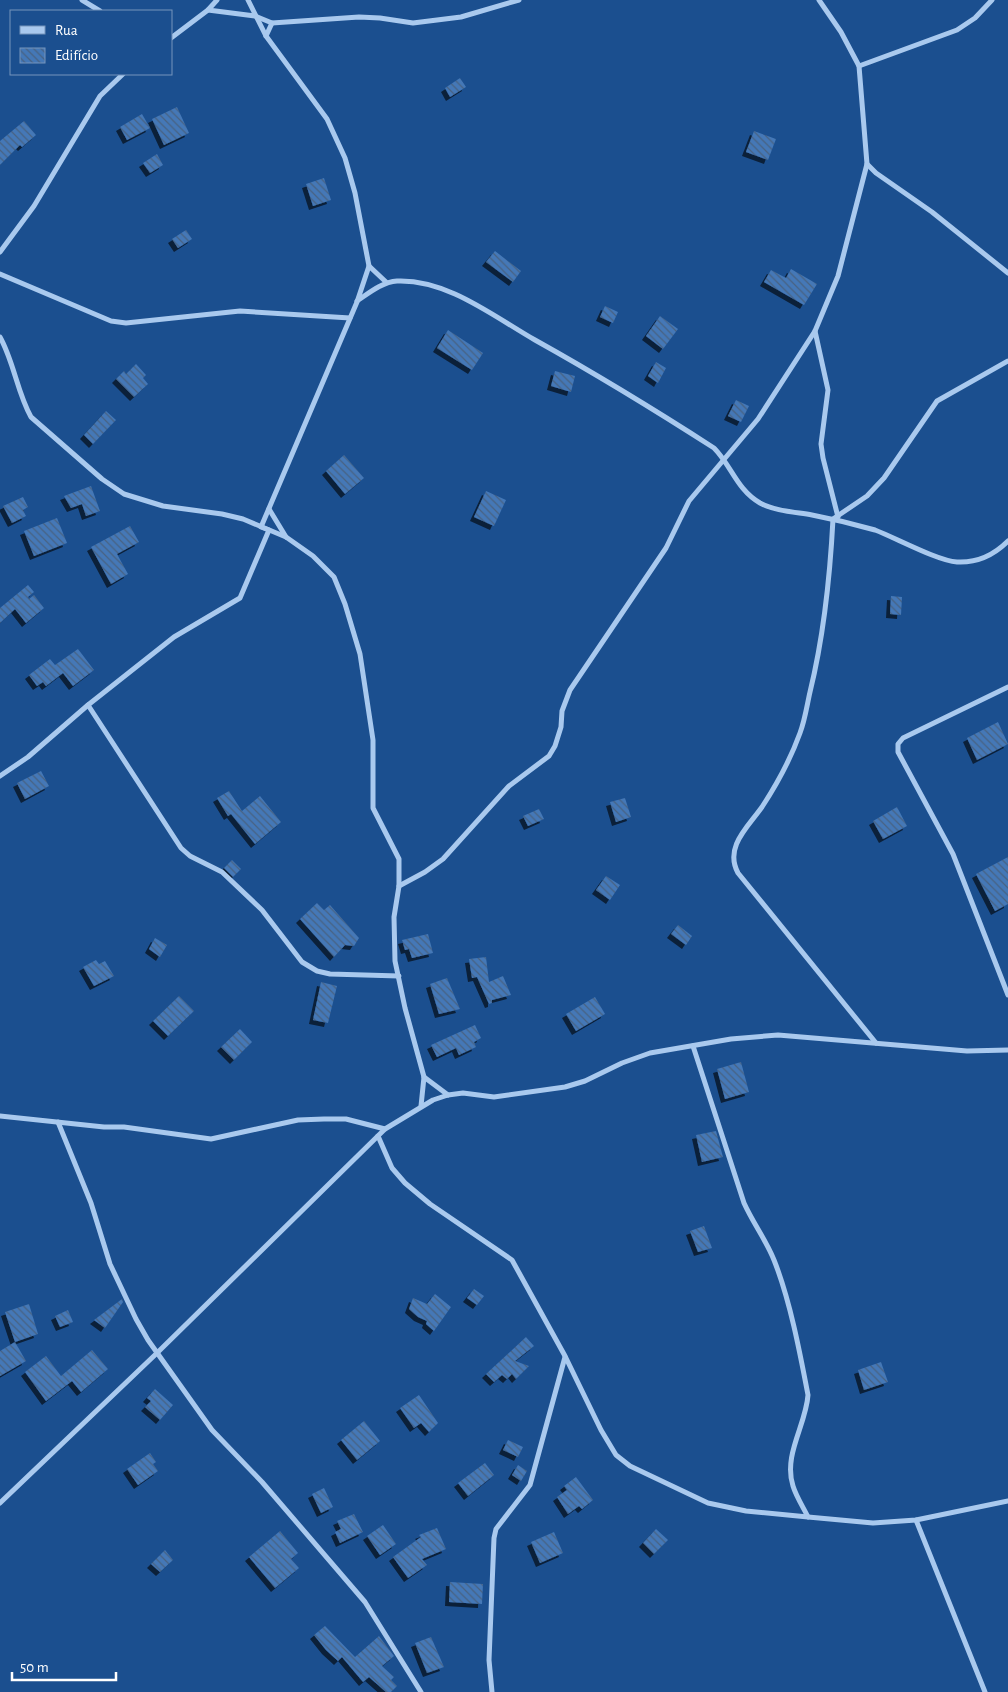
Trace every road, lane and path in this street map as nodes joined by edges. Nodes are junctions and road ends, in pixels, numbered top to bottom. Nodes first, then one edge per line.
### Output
1 (82, 0) edge
2 (217, 0) edge
3 (248, 0) edge
4 (519, 0) edge
5 (819, 0) edge
6 (992, 0) edge
7 (98, 10) edge
8 (208, 10) junction
9 (255, 16) junction
10 (272, 23) junction
11 (172, 30) edge
12 (180, 31) junction
13 (266, 36) junction
14 (172, 37) edge
15 (859, 66) junction
16 (122, 75) edge
17 (868, 164) junction
18 (0, 252) edge
19 (369, 266) junction
20 (1008, 273) edge
21 (1, 276) edge
22 (386, 282) junction
23 (357, 302) junction
24 (350, 318) junction
25 (815, 331) junction
26 (0, 337) edge
27 (1008, 361) edge
28 (725, 459) junction
29 (269, 509) junction
30 (835, 518) junction
31 (269, 530) junction
32 (286, 537) junction
33 (1008, 541) edge
34 (1008, 687) edge
35 (88, 705) junction
36 (0, 776) edge
37 (399, 886) junction
38 (399, 976) junction
39 (1008, 995) edge
40 (876, 1043) junction
41 (693, 1046) junction
42 (1008, 1050) edge
43 (424, 1077) junction
44 (448, 1095) junction
45 (421, 1106) junction
46 (0, 1116) edge
47 (58, 1122) junction
48 (385, 1129) junction
49 (378, 1136) junction
50 (157, 1353) junction
51 (565, 1356) junction
52 (1008, 1501) edge
53 (0, 1502) edge
54 (808, 1517) junction
55 (916, 1520) junction
56 (421, 1692) edge
57 (492, 1692) edge
58 (985, 1692) edge

1 - 7 street
2 - 8 street
3 - 9 street
4 - 10 street
5 - 15 street
6 - 15 street
8 - 9 street
8 - 12 street
9 - 10 street
9 - 13 street
10 - 13 street
11 - 12 street
12 - 14 street
13 - 19 street
15 - 17 street
16 - 18 street
17 - 20 street
17 - 25 street
19 - 22 street
19 - 23 street
21 - 24 street
22 - 23 street
22 - 28 street
23 - 24 street
24 - 29 street
25 - 28 street
25 - 30 street
26 - 31 street
27 - 30 street
28 - 30 street
28 - 37 street
29 - 31 street
29 - 32 street
30 - 33 street
30 - 40 street
31 - 32 street
31 - 35 street
32 - 37 street
34 - 39 street
35 - 36 street
35 - 38 street
37 - 38 street
38 - 43 street
40 - 41 street
40 - 42 street
41 - 44 street
41 - 54 street
43 - 44 street
43 - 45 street
44 - 45 street
45 - 48 street
46 - 47 street
47 - 48 street
47 - 50 street
48 - 49 street
49 - 50 street
49 - 51 street
50 - 53 street
50 - 56 street
51 - 54 street
51 - 57 street
52 - 55 street
54 - 55 street
55 - 58 street

